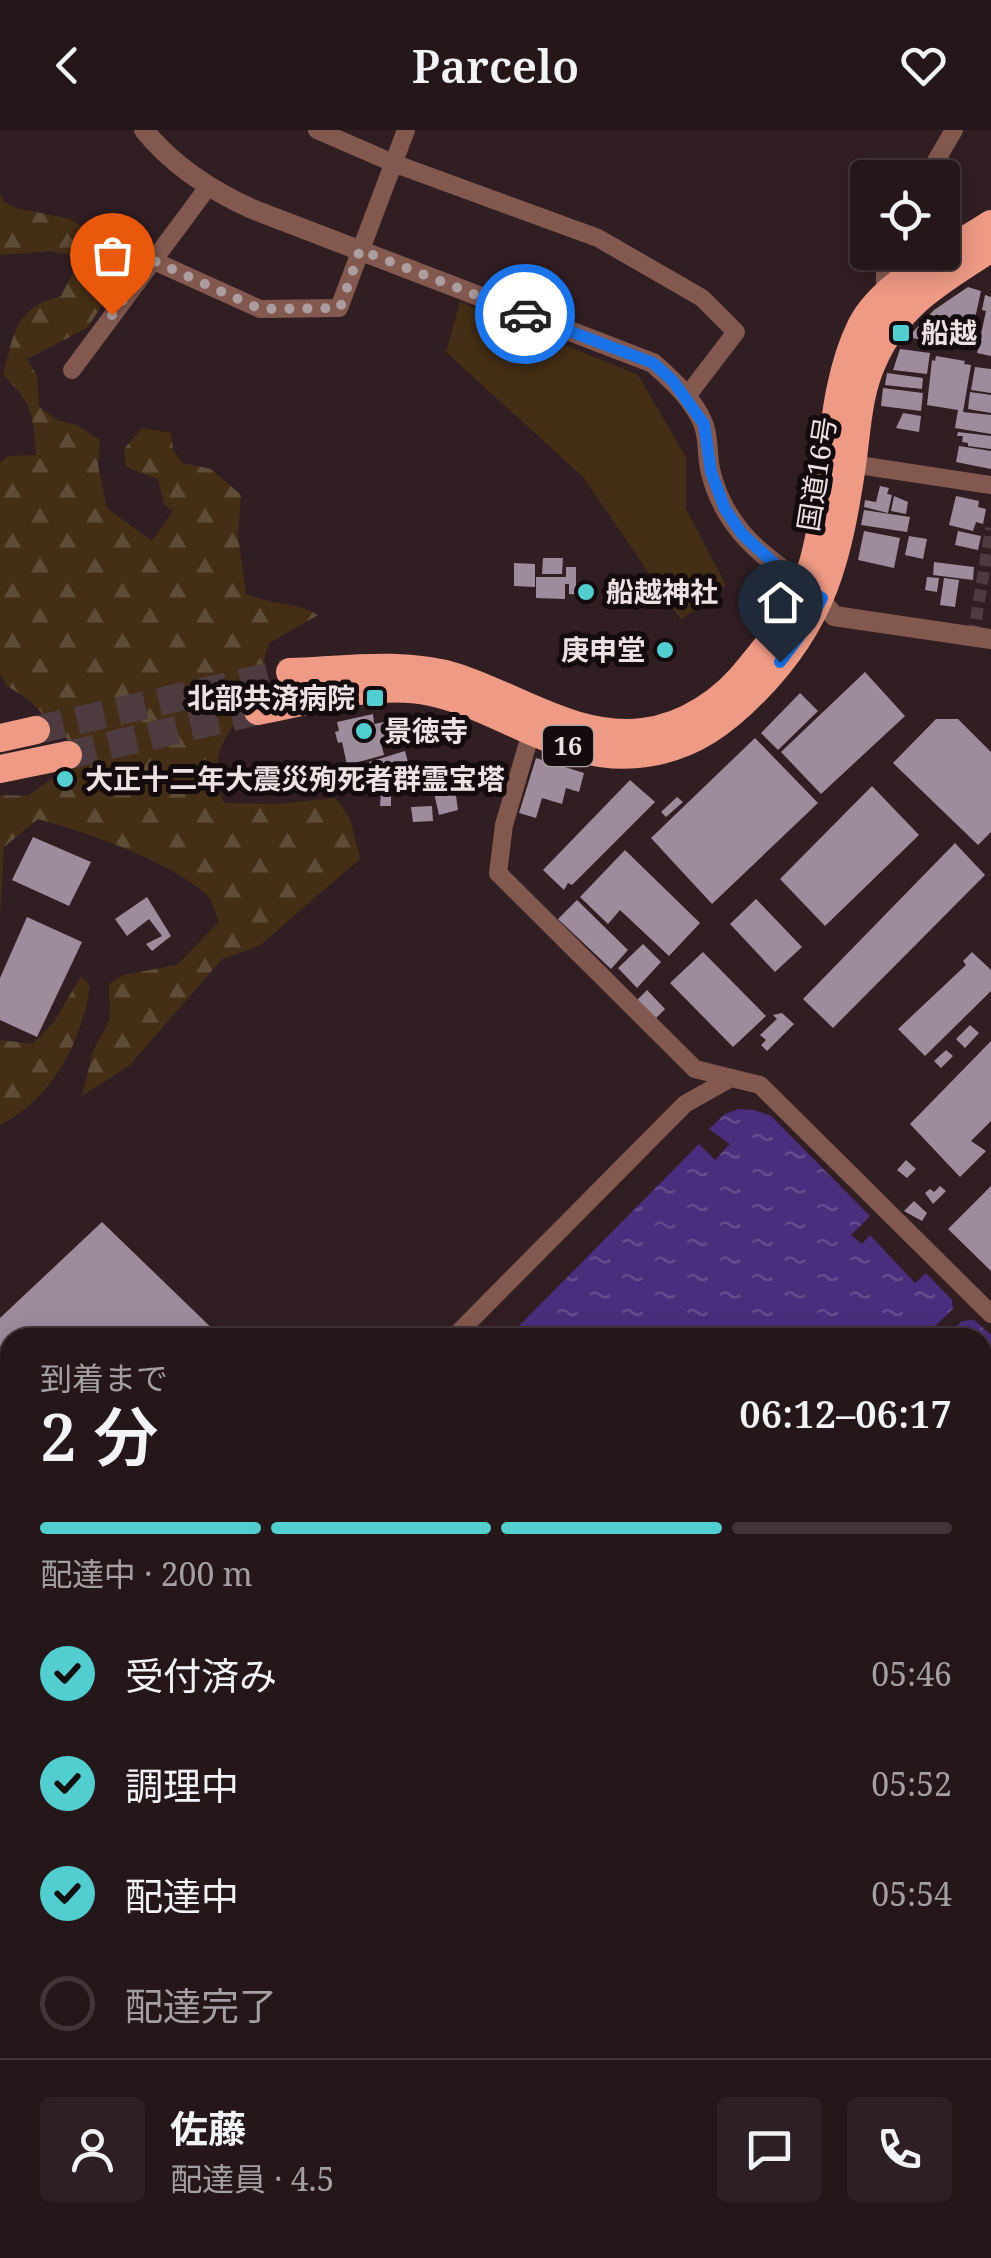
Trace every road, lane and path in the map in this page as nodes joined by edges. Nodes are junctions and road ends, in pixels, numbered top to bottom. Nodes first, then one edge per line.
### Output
1 (144, 130) edge
2 (317, 130) edge
3 (406, 130) edge
4 (954, 130) edge
5 (936, 160) edge
6 (393, 164) junction
7 (208, 187) junction
8 (991, 224) edge
9 (991, 248) edge
10 (360, 250) junction
11 (152, 260) junction
12 (885, 270) edge
13 (886, 293) junction
14 (72, 370) dead end
15 (686, 396) junction
16 (852, 464) junction
17 (991, 486) edge
18 (813, 592) junction
19 (991, 639) edge
20 (290, 672) tunnel mouth
21 (258, 711) tunnel mouth
22 (534, 723) junction
23 (36, 730) tunnel mouth
24 (0, 738) edge
25 (68, 755) tunnel mouth
26 (0, 769) edge
27 (731, 1078) junction
28 (991, 1314) edge
29 (463, 1328) edge

1 - 7 street
2 - 6 street
3 - 6 street
4 - 5 street
6 - 10 street
6 - 15 street
7 - 10 street
7 - 11 street
8 - 13 highway, 国道16号 / 16
9 - 16 highway, 国道16号 / 16
10 - 11 street
10 - 15 street
11 - 14 street
12 - 13 street
13 - 18 highway, 国道16号 / 16
15 - 18 street
16 - 17 street
16 - 18 highway, 国道16号 / 16
18 - 19 street
18 - 22 highway, 国道16号 / 16
20 - 22 highway, 国道16号 / 16
21 - 22 highway, 国道16号 / 16
22 - 27 street
23 - 24 highway
25 - 26 highway
27 - 28 street
27 - 29 street

